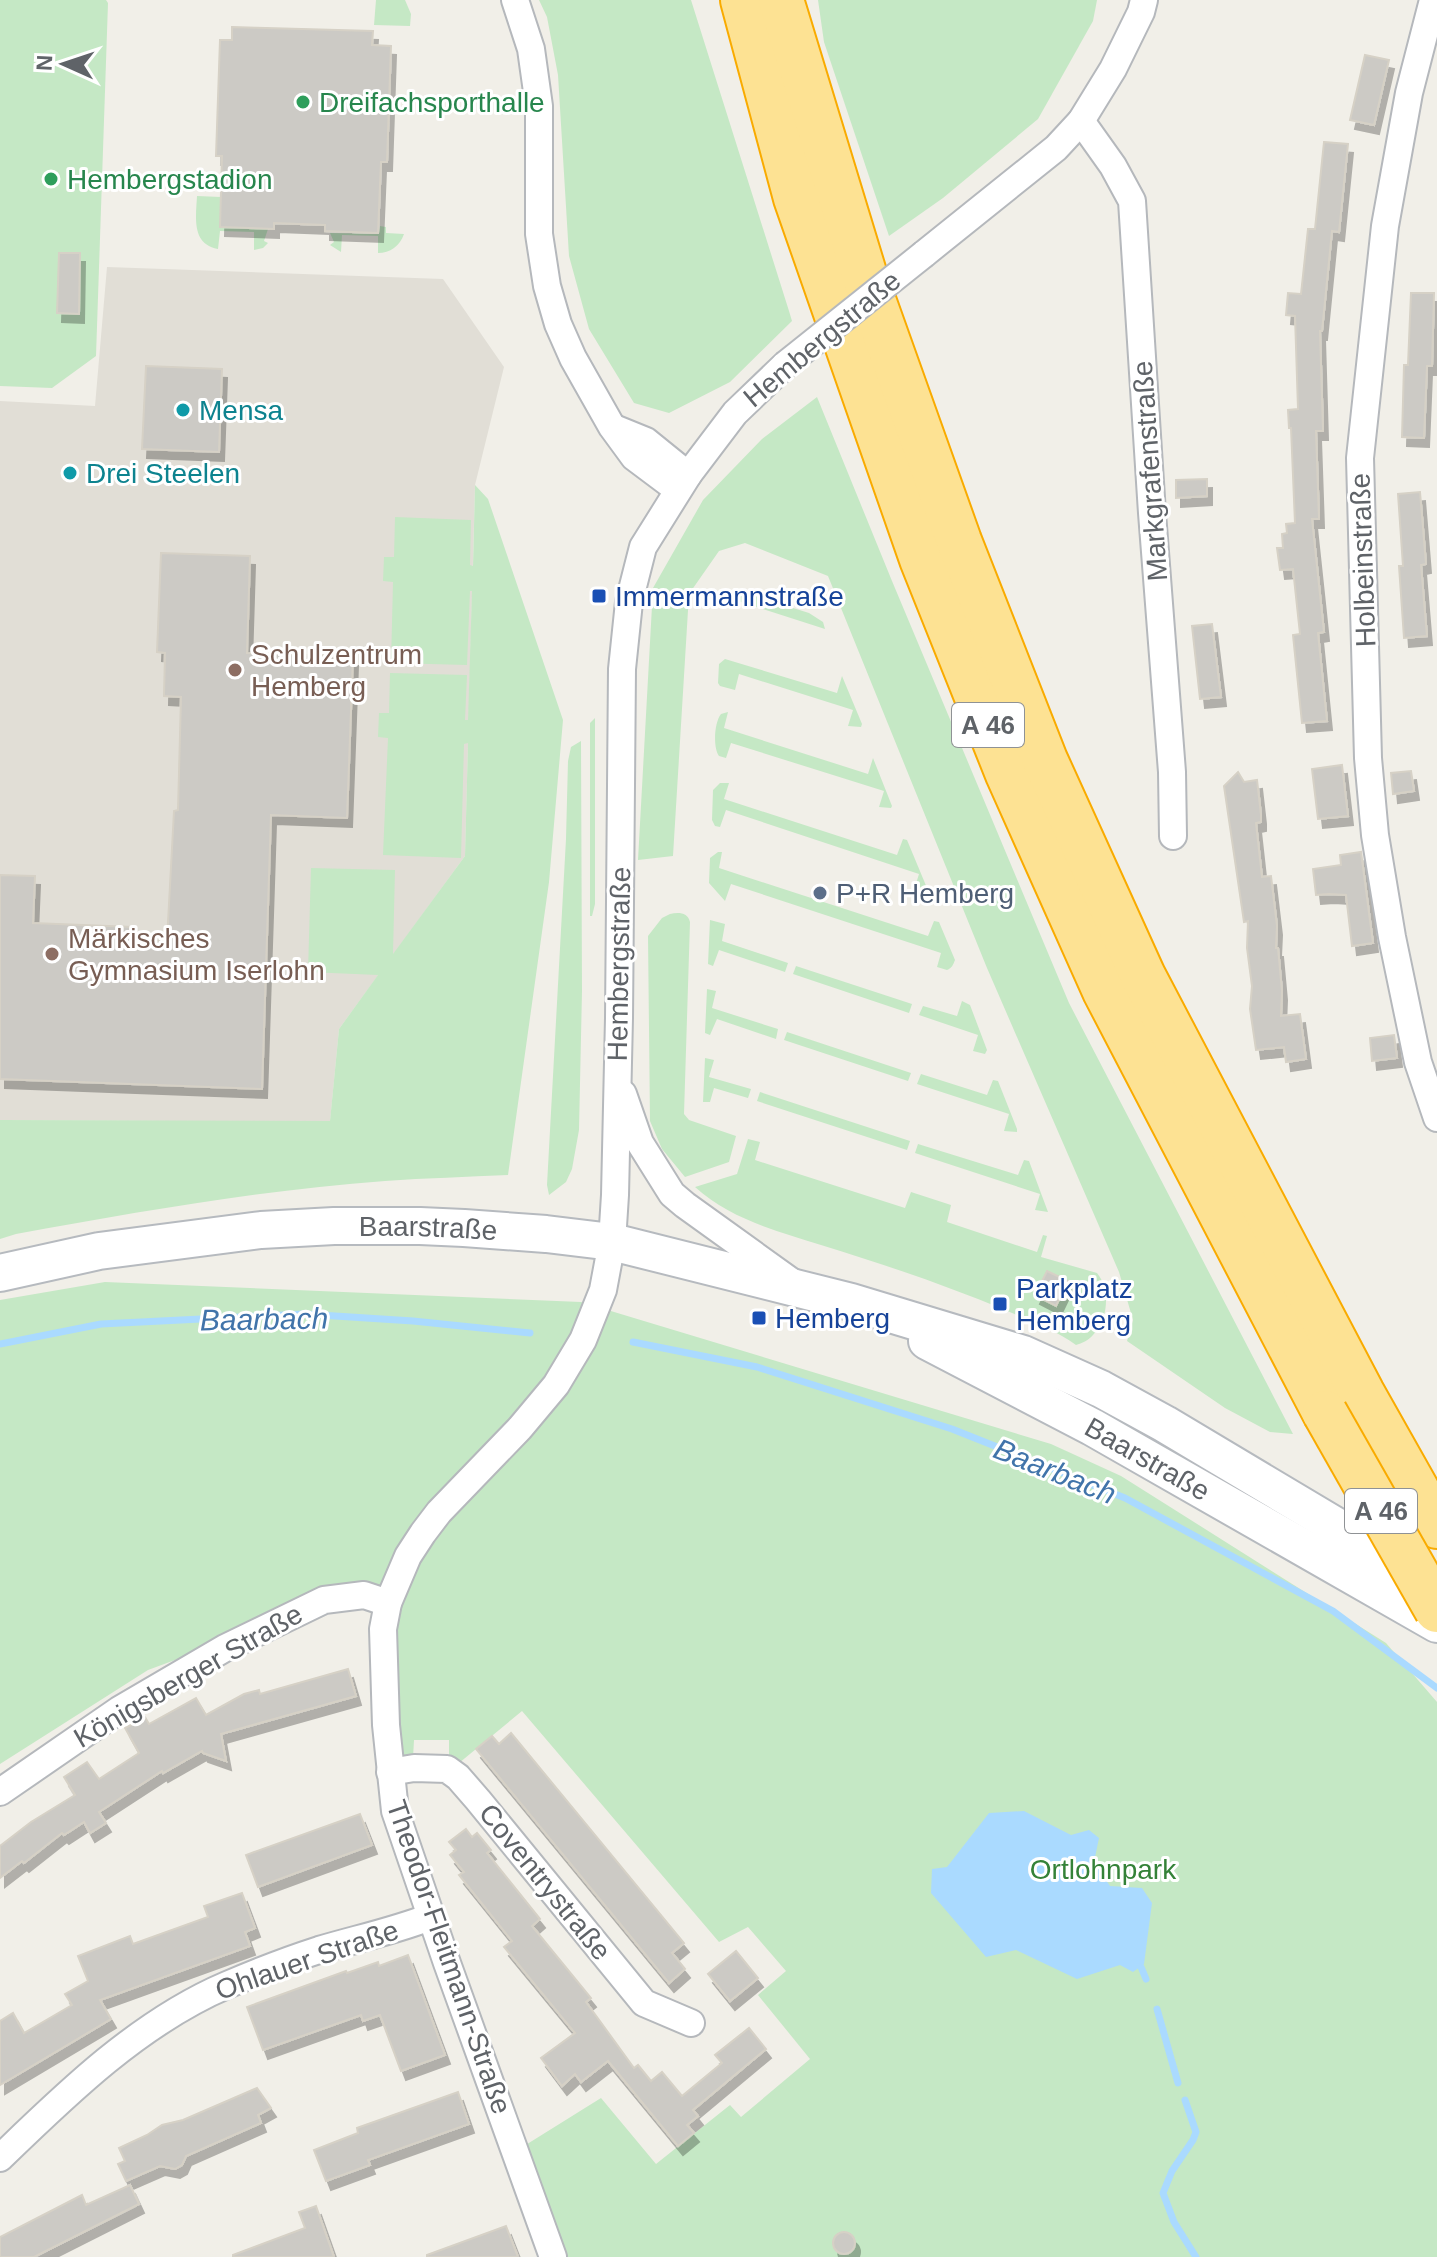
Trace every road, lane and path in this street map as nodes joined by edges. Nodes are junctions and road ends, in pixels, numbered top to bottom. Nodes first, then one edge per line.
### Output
1 (515, 0) edge
2 (743, 0) edge
3 (781, 0) edge
4 (797, 0) edge
5 (1144, 0) edge
6 (1433, 1) edge
7 (1081, 121) junction
8 (867, 283) junction
9 (683, 482) junction
10 (1173, 836) dead end
11 (618, 1079) junction
12 (1437, 1118) edge
13 (612, 1242) junction
14 (0, 1273) edge
15 (804, 1291) junction
16 (851, 1302) junction
17 (1343, 1403) junction
18 (1437, 1526) edge
19 (1437, 1586) edge
20 (388, 1603) junction
21 (1437, 1610) edge
22 (1437, 1624) edge
23 (390, 1772) junction
24 (0, 1792) edge
25 (430, 1917) junction
26 (691, 2023) dead end
27 (0, 2158) edge
28 (553, 2257) edge

1 - 9 street
2 - 17 highway, A 46
3 - 8 highway, A 46
4 - 8 highway
5 - 7 street, Hembergstraße
6 - 12 street, Holbeinstraße
7 - 9 street, Hembergstraße, bridge
7 - 10 street, Markgrafenstraße
8 - 17 highway, A 46
9 - 11 street, Hembergstraße
11 - 13 street, Hembergstraße
11 - 15 street, Hembergstraße
13 - 14 main road, Baarstraße
13 - 15 main road, Baarstraße
13 - 20 street, Theodor-Fleitmann-Straße
15 - 16 main road, Baarstraße
16 - 19 main road, Baarstraße
16 - 22 main road, Baarstraße
17 - 18 highway, A 46
17 - 21 highway, A 46, bridge
20 - 23 street, Theodor-Fleitmann-Straße
20 - 24 street, Königsberger Straße
23 - 25 street, Theodor-Fleitmann-Straße
23 - 26 street, Coventrystraße
25 - 27 street, Ohlauer Straße
25 - 28 street, Theodor-Fleitmann-Straße

